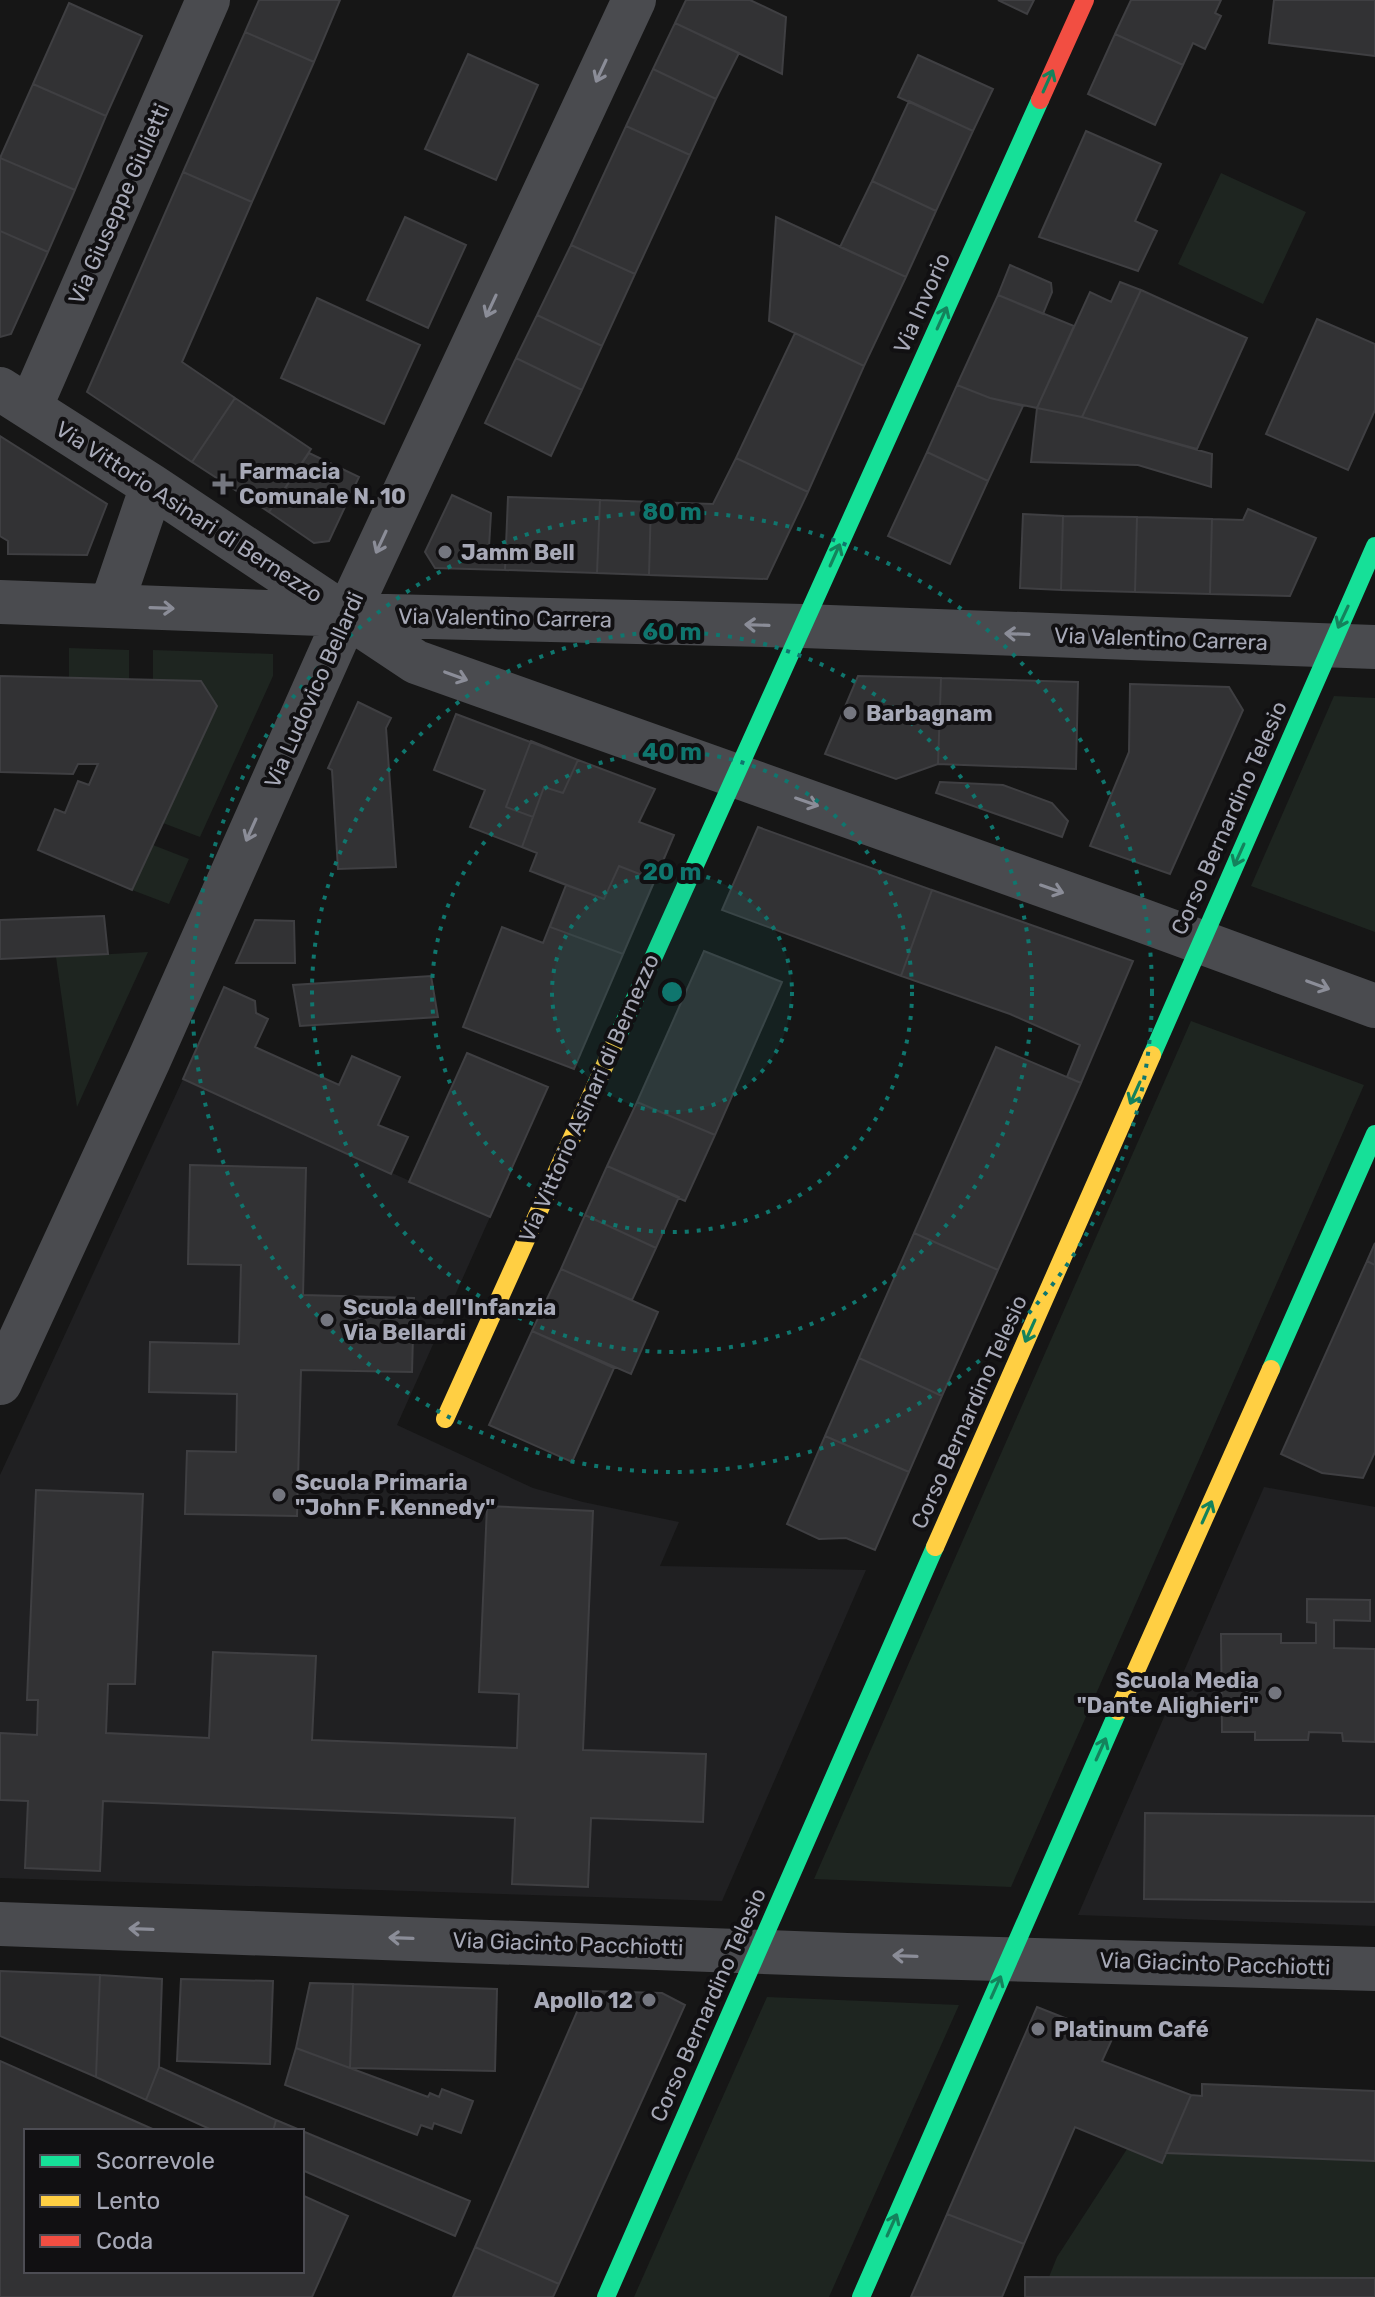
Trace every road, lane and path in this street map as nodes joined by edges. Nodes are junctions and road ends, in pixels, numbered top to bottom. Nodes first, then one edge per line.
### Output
1 (208, 0) edge
2 (634, 0) edge
3 (1085, 0) edge
4 (15, 399) edge
5 (152, 486) junction
6 (1375, 546) edge
7 (0, 602) edge
8 (111, 606) junction
9 (347, 615) junction
10 (803, 626) junction
11 (1331, 645) junction
12 (1375, 647) edge
13 (733, 776) junction
14 (1201, 942) junction
15 (1375, 1006) edge
16 (1375, 1134) edge
17 (0, 1383) edge
18 (445, 1419) dead end
19 (0, 1924) edge
20 (758, 1951) junction
21 (1008, 1959) junction
22 (1375, 1969) edge
23 (606, 2297) edge
24 (861, 2297) edge

1 - 4 street, Via Giuseppe Giulietti
2 -> 9 street, Via Ludovico Bellardi
10 -> 3 street, Via Invorio
4 - 5 street, Via Vittorio Asinari di Bernezzo
5 - 8 street
5 - 9 street, Via Vittorio Asinari di Bernezzo
6 -> 11 street, Corso Bernardino Telesio
7 - 8 street, Via Valentino Carrera
8 -> 9 street, Via Valentino Carrera
10 -> 9 street, Via Valentino Carrera
9 -> 13 street, Via Vittorio Asinari di Bernezzo
9 -> 17 street, Via Ludovico Bellardi
11 -> 10 street, Via Valentino Carrera
10 - 13 street
11 - 12 street, Via Valentino Carrera
11 -> 14 street, Corso Bernardino Telesio
13 -> 14 street, Via Vittorio Asinari di Bernezzo
13 - 18 street, Via Vittorio Asinari di Bernezzo
14 -> 15 street, Via Vittorio Asinari di Bernezzo
14 -> 20 street, Corso Bernardino Telesio
21 -> 16 street
20 -> 19 street, Via Giacinto Pacchiotti
21 -> 20 street, Via Giacinto Pacchiotti
20 - 23 street, Corso Bernardino Telesio
21 - 22 street, Via Giacinto Pacchiotti
24 -> 21 street

